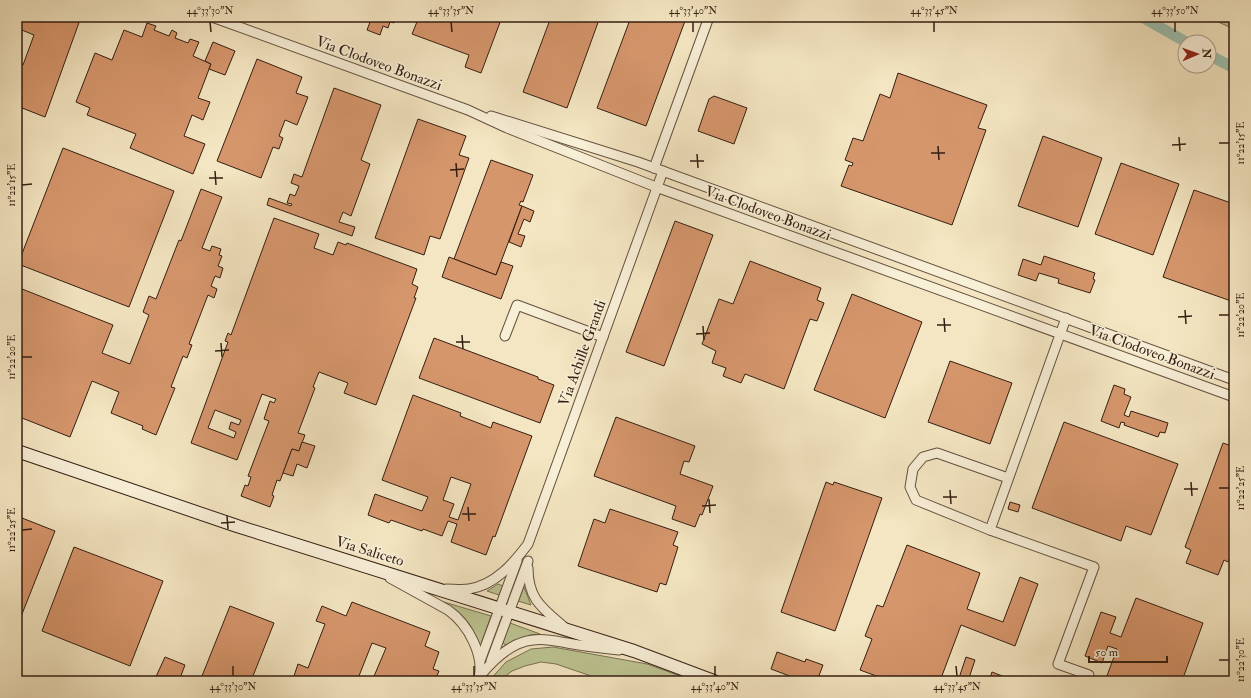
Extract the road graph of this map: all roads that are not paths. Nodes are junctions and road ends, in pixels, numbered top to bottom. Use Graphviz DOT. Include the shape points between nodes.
graph roads {
  1 [pos="212,17"];
  2 [pos="709,17"];
  3 [pos="468,110"];
  4 [pos="658,169"];
  5 [pos="656,187"];
  6 [pos="1066,318"];
  7 [pos="1061,333"];
  8 [pos="505,336"];
  9 [pos="603,337"];
  10 [pos="1234,380"];
  11 [pos="1234,397"];
  12 [pos="17,451"];
  13 [pos="1008,478"];
  14 [pos="990,530"];
  15 [pos="528,544"];
  16 [pos="518,558"];
  17 [pos="528,561"];
  18 [pos="372,568"];
  19 [pos="437,589"];
  20 [pos="505,610"];
  21 [pos="566,630"];
  22 [pos="634,652"];
  23 [pos="480,661"];
  24 [pos="490,663"];
  25 [pos="1089,675"];
  26 [pos="479,678"];
  27 [pos="714,681"];
  1 -- 3 [label="street, Via Clodoveo Bonazzi"];
  2 -- 4 [label="street"];
  3 -- 4 [label="street, Via Clodoveo Bonazzi"];
  3 -- 5 [label="street, Via Clodoveo Bonazzi"];
  4 -- 5 [label="street, Via Achille Grandi"];
  4 -- 6 [label="street, Via Clodoveo Bonazzi"];
  5 -- 7 [label="street, Via Clodoveo Bonazzi"];
  5 -- 9 [label="street, Via Achille Grandi"];
  6 -- 7 [label="street"];
  6 -- 10 [label="street, Via Clodoveo Bonazzi"];
  7 -- 11 [label="street, Via Clodoveo Bonazzi"];
  7 -- 13 [label="street"];
  8 -- 9 [label="street" via="517,305"];
  9 -- 15 [label="street, Via Achille Grandi"];
  12 -- 18 [label="main road, Via Saliceto" via="237,526"];
  13 -- 14 [label="street"];
  13 -- 14 [label="street" via="937,453 924,458 913,469 910,487 916,500"];
  14 -- 25 [label="street" via="1094,568 1058,664"];
  15 -- 16 [label="street, Via Achille Grandi"];
  15 -- 17 [label="street, Via Achille Grandi"];
  16 -- 19 [label="street, Via Achille Grandi" via="505,571 482,586 468,589"];
  16 -- 20 [label="street, Via Achille Grandi"];
  17 -- 20 [label="street, Via Achille Grandi"];
  17 -- 21 [label="street, Via Achille Grandi" via="532,593 540,607"];
  18 -- 19 [label="main road, Via Saliceto"];
  18 -- 23 [label="street" via="457,617 466,627"];
  19 -- 20 [label="main road, Via Saliceto"];
  20 -- 21 [label="main road, Via Saliceto"];
  20 -- 23 [label="street"];
  20 -- 24 [label="street"];
  21 -- 22 [label="main road, Via Saliceto"];
  22 -- 24 [label="street" via="532,640 514,646"];
  22 -- 27 [label="main road, Via Saliceto"];
  23 -- 26 [label="street"];
  24 -- 26 [label="street"];
}
